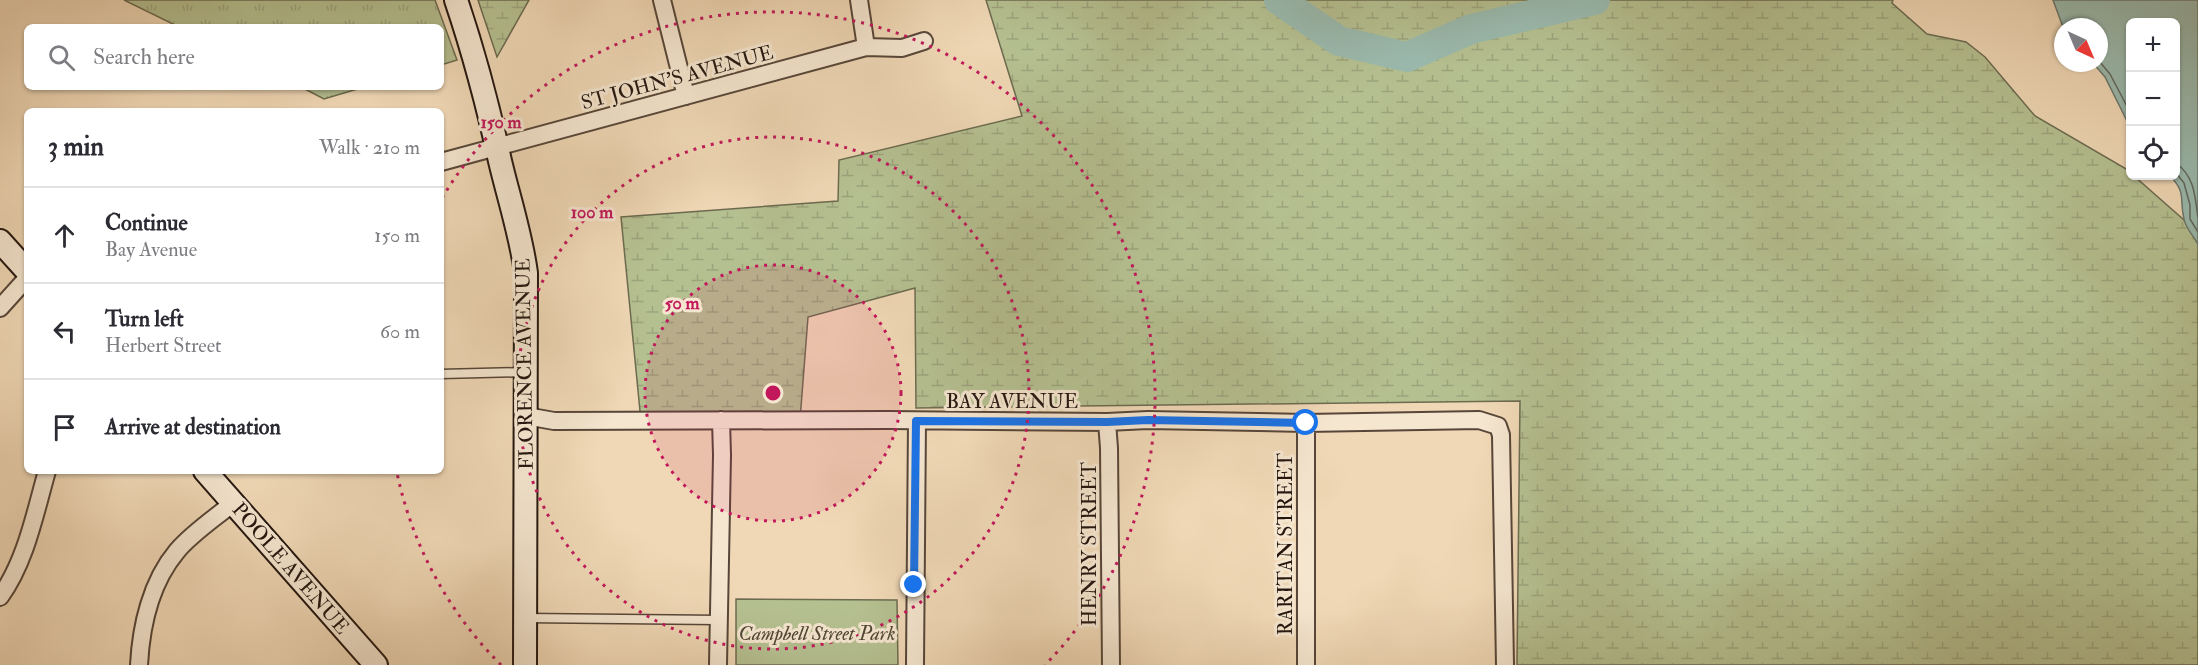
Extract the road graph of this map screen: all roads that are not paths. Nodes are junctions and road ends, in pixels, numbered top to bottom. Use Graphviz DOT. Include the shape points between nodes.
graph roads {
  1 [pos="456,0"];
  2 [pos="662,0"];
  3 [pos="859,0"];
  4 [pos="924,41"];
  5 [pos="866,47"];
  6 [pos="686,96"];
  7 [pos="498,147"];
  8 [pos="444,161"];
  9 [pos="0,241"];
  10 [pos="24,268"];
  11 [pos="24,281"];
  12 [pos="0,308"];
  13 [pos="526,372"];
  14 [pos="444,374"];
  15 [pos="526,416"];
  16 [pos="721,420"];
  17 [pos="916,421"];
  18 [pos="1107,422"];
  19 [pos="1306,423"];
  20 [pos="46,474"];
  21 [pos="208,474"];
  22 [pos="233,502"];
  23 [pos="0,597"];
  24 [pos="525,618"];
  25 [pos="719,620"];
  26 [pos="139,665"];
  27 [pos="376,665"];
  28 [pos="525,665"];
  29 [pos="718,665"];
  30 [pos="915,665"];
  31 [pos="1110,665"];
  32 [pos="1306,665"];
  33 [pos="1505,665"];
  1 -- 7 [label="street, FLORENCE AVENUE"];
  2 -- 6 [label="street"];
  3 -- 5 [label="street"];
  4 -- 5 [label="street, ST JOHN'S AVENUE" via="902,48"];
  5 -- 6 [label="street, ST JOHN'S AVENUE"];
  6 -- 7 [label="street, ST JOHN'S AVENUE"];
  7 -- 8 [label="street, ST JOHN'S AVENUE"];
  7 -- 13 [label="street, FLORENCE AVENUE" via="522,241 526,273"];
  9 -- 10 [label="street"];
  11 -- 12 [label="street"];
  13 -- 14 [label="lane"];
  13 -- 15 [label="street, FLORENCE AVENUE"];
  15 -- 16 [label="street, BAY AVENUE" via="554,421"];
  15 -- 24 [label="street, FLORENCE AVENUE"];
  16 -- 17 [label="street, BAY AVENUE"];
  16 -- 25 [label="street"];
  17 -- 18 [label="street, BAY AVENUE"];
  17 -- 30 [label="street"];
  18 -- 19 [label="street, BAY AVENUE"];
  18 -- 31 [label="street, HENRY STREET"];
  19 -- 32 [label="street, RARITAN STREET"];
  19 -- 33 [label="street, BAY AVENUE" via="1479,420 1498,426"];
  20 -- 23 [label="street" via="22,554"];
  21 -- 22 [label="street, POOLE AVENUE"];
  22 -- 26 [label="street" via="187,541 163,570 146,618"];
  22 -- 27 [label="street, POOLE AVENUE"];
  24 -- 25 [label="lane"];
  24 -- 28 [label="street, FLORENCE AVENUE"];
  25 -- 29 [label="street"];
}
